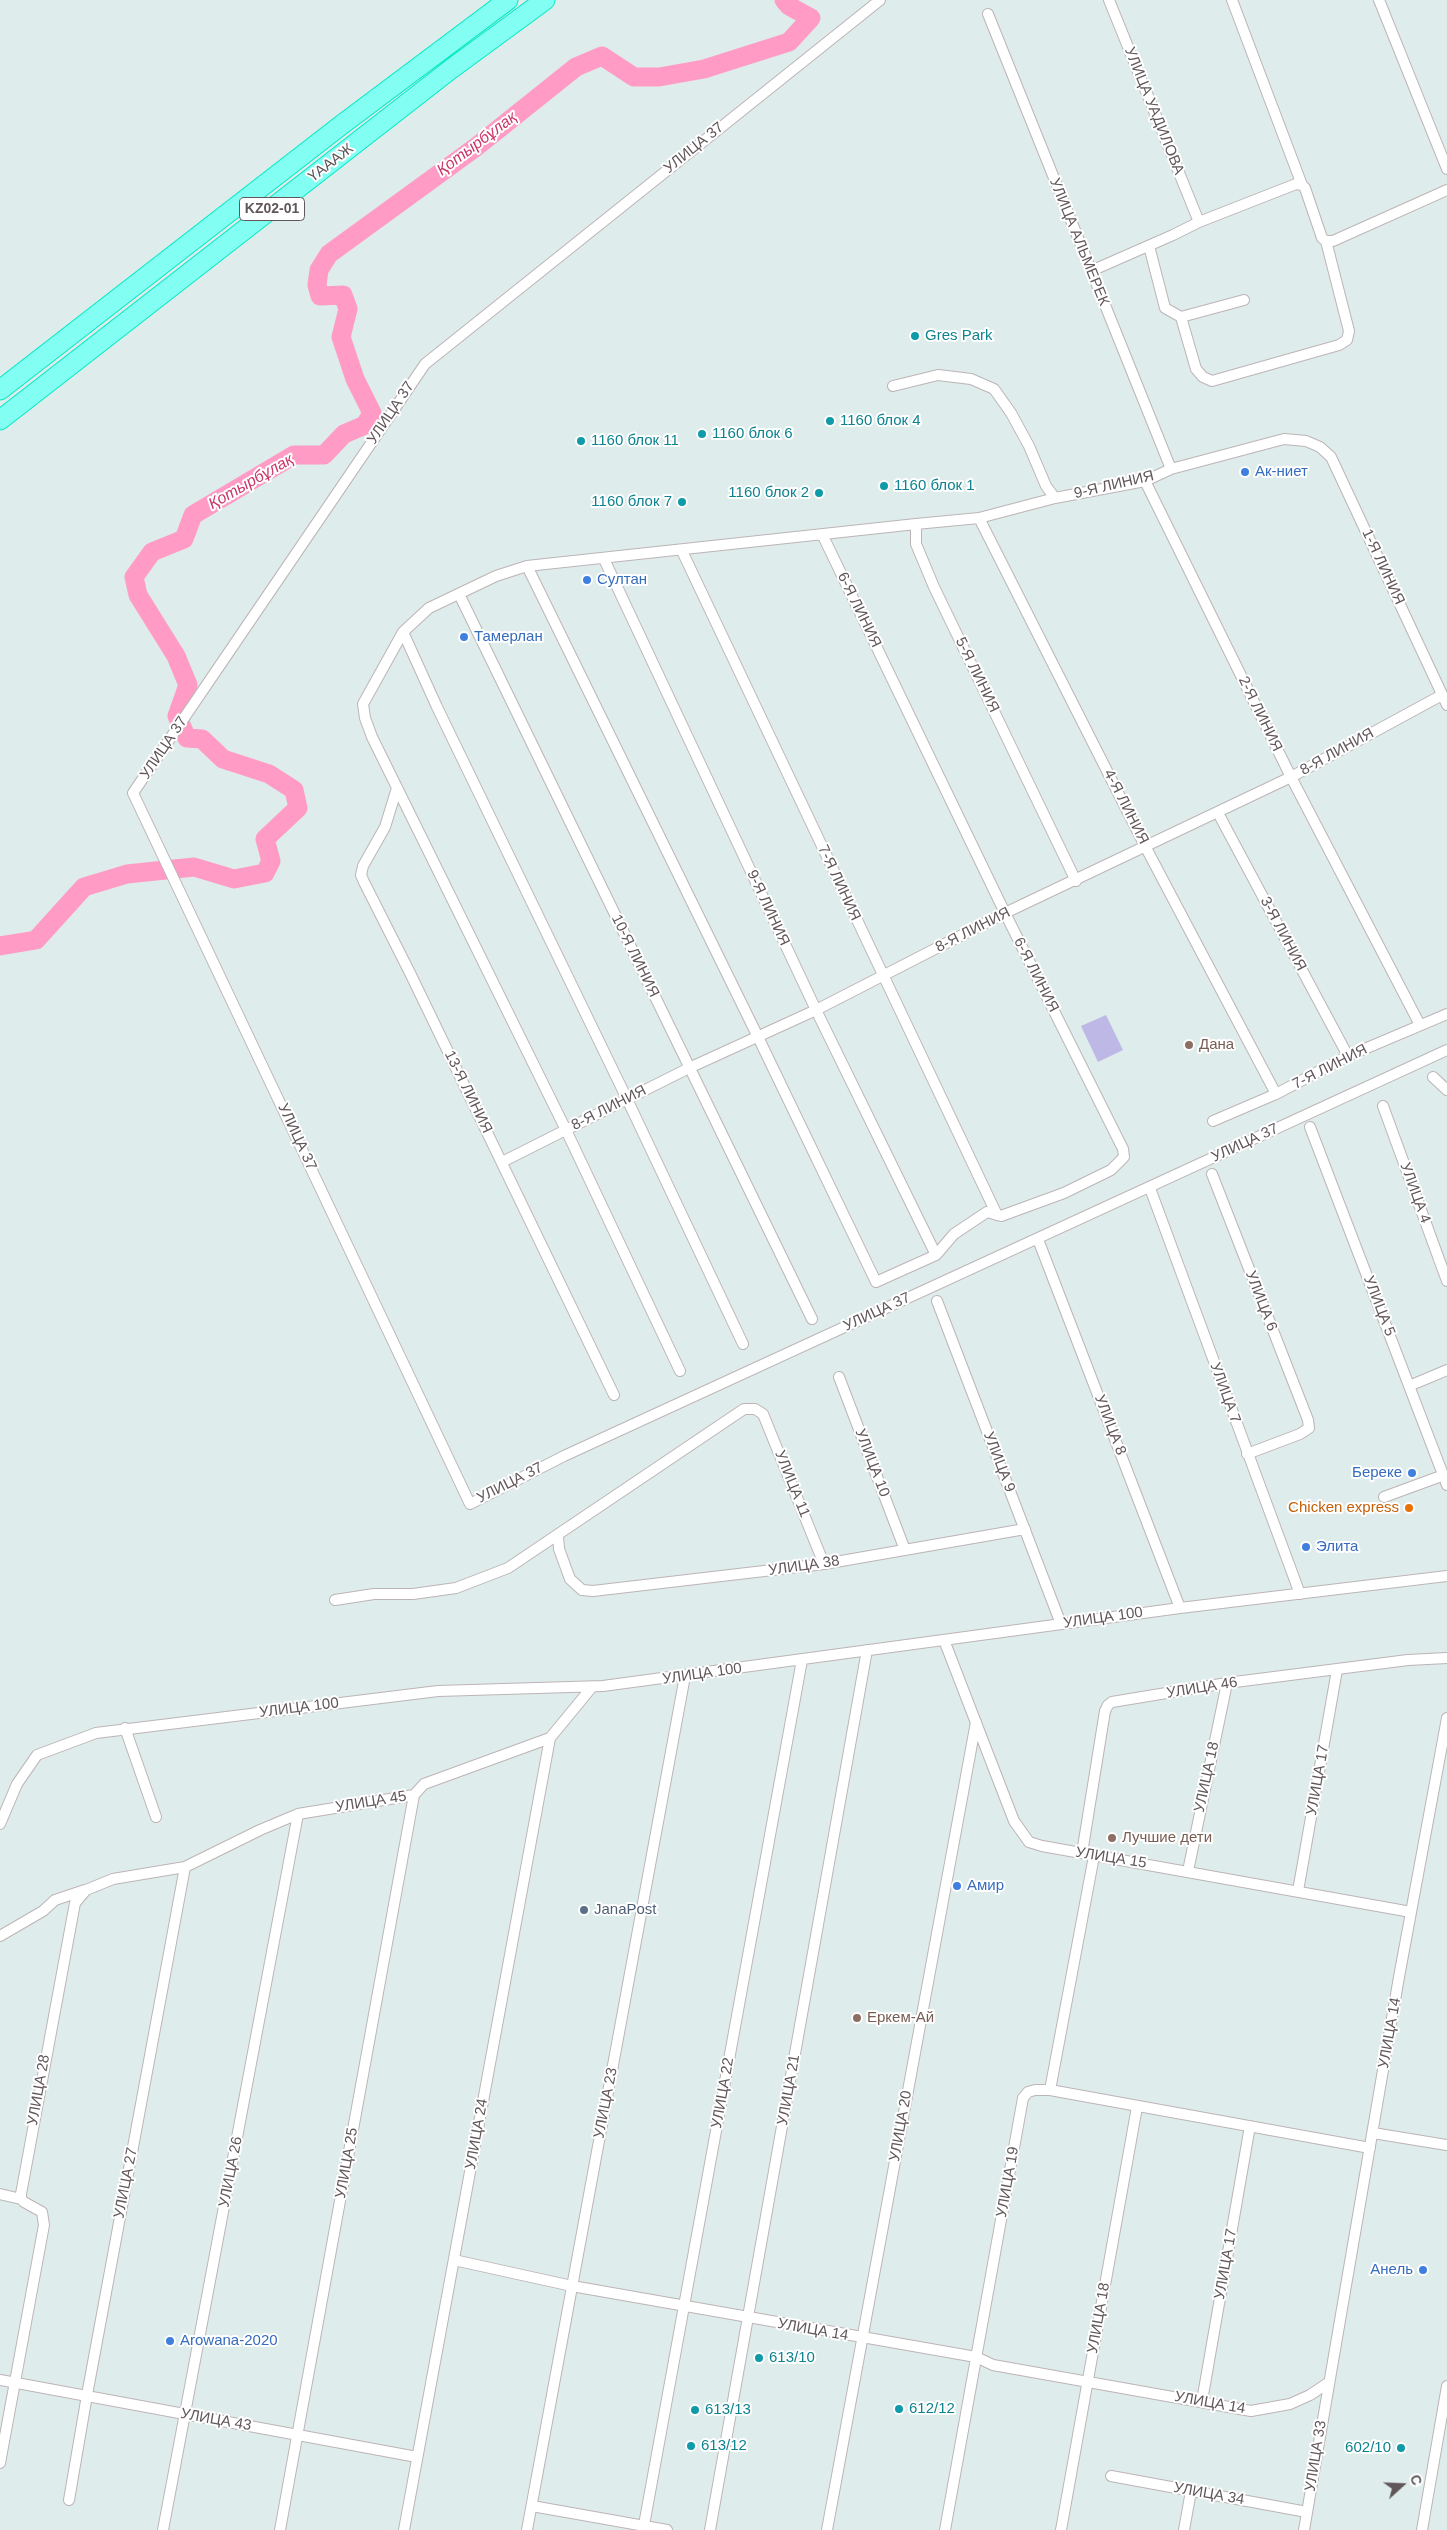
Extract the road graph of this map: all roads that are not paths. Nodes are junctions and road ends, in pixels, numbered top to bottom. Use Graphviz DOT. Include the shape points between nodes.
graph roads {
  1 [pos="508,0"];
  2 [pos="545,0"];
  3 [pos="880,0"];
  4 [pos="1109,0"];
  5 [pos="1232,0"];
  6 [pos="1381,2"];
  7 [pos="988,14"];
  8 [pos="1447,169"];
  9 [pos="1302,185"];
  10 [pos="1447,190"];
  11 [pos="1198,222"];
  12 [pos="1326,241"];
  13 [pos="1149,246"];
  14 [pos="1091,271"];
  15 [pos="1244,300"];
  16 [pos="1181,317"];
  17 [pos="893,386"];
  18 [pos="0,390"];
  19 [pos="0,420"];
  20 [pos="1306,441"];
  21 [pos="1171,470"];
  22 [pos="1145,481"];
  23 [pos="1055,498"];
  24 [pos="979,518"];
  25 [pos="916,524"];
  26 [pos="822,534"];
  27 [pos="682,550"];
  28 [pos="604,559"];
  29 [pos="527,566"];
  30 [pos="459,594"];
  31 [pos="403,632"];
  32 [pos="1442,695"];
  33 [pos="1447,705"];
  34 [pos="1291,777"];
  35 [pos="397,788"];
  36 [pos="1218,812"];
  37 [pos="1145,846"];
  38 [pos="1076,881"];
  39 [pos="1005,913"];
  40 [pos="883,976"];
  41 [pos="816,1010"];
  42 [pos="1447,1014"];
  43 [pos="1420,1025"];
  44 [pos="758,1036"];
  45 [pos="1447,1050"];
  46 [pos="1348,1056"];
  47 [pos="689,1068"];
  48 [pos="1433,1077"];
  49 [pos="1447,1090"];
  50 [pos="1276,1094"];
  51 [pos="627,1098"];
  52 [pos="1382,1106"];
  53 [pos="1213,1121"];
  54 [pos="1310,1127"];
  55 [pos="566,1130"];
  56 [pos="502,1162"];
  57 [pos="1212,1174"];
  58 [pos="1151,1191"];
  59 [pos="997,1215"];
  60 [pos="1039,1242"];
  61 [pos="936,1255"];
  62 [pos="1447,1281"];
  63 [pos="937,1301"];
  64 [pos="812,1319"];
  65 [pos="743,1344"];
  66 [pos="680,1371"];
  67 [pos="1446,1374"];
  68 [pos="839,1377"];
  69 [pos="1409,1386"];
  70 [pos="614,1395"];
  71 [pos="1247,1454"];
  72 [pos="1446,1480"];
  73 [pos="1384,1497"];
  74 [pos="1025,1529"];
  75 [pos="558,1536"];
  76 [pos="905,1550"];
  77 [pos="824,1564"];
  78 [pos="1447,1576"];
  79 [pos="1300,1594"];
  80 [pos="336,1600"];
  81 [pos="1180,1608"];
  82 [pos="1061,1624"];
  83 [pos="944,1640"];
  84 [pos="867,1650"];
  85 [pos="1447,1658"];
  86 [pos="802,1660"];
  87 [pos="1337,1670"];
  88 [pos="685,1676"];
  89 [pos="1227,1683"];
  90 [pos="592,1687"];
  91 [pos="1447,1718"];
  92 [pos="976,1722"];
  93 [pos="125,1728"];
  94 [pos="550,1738"];
  95 [pos="1443,1762"];
  96 [pos="414,1795"];
  97 [pos="298,1814"];
  98 [pos="156,1817"];
  99 [pos="0,1824"];
  100 [pos="1082,1854"];
  101 [pos="1094,1856"];
  102 [pos="185,1867"];
  103 [pos="1188,1871"];
  104 [pos="86,1890"];
  105 [pos="1298,1890"];
  106 [pos="1411,1912"];
  107 [pos="0,1936"];
  108 [pos="1050,2090"];
  109 [pos="1137,2107"];
  110 [pos="1250,2126"];
  111 [pos="1373,2133"];
  112 [pos="1447,2145"];
  113 [pos="1370,2148"];
  114 [pos="0,2194"];
  115 [pos="20,2199"];
  116 [pos="454,2260"];
  117 [pos="572,2286"];
  118 [pos="684,2306"];
  119 [pos="748,2318"];
  120 [pos="862,2338"];
  121 [pos="976,2357"];
  122 [pos="0,2380"];
  123 [pos="1087,2381"];
  124 [pos="15,2383"];
  125 [pos="1328,2383"];
  126 [pos="1447,2386"];
  127 [pos="87,2395"];
  128 [pos="1202,2401"];
  129 [pos="185,2414"];
  130 [pos="297,2434"];
  131 [pos="418,2457"];
  132 [pos="0,2462"];
  133 [pos="1111,2476"];
  134 [pos="1191,2492"];
  135 [pos="70,2500"];
  136 [pos="532,2506"];
  137 [pos="1307,2512"];
  138 [pos="644,2525"];
  139 [pos="163,2530"];
  140 [pos="280,2530"];
  141 [pos="404,2530"];
  142 [pos="527,2530"];
  143 [pos="667,2530"];
  144 [pos="710,2530"];
  145 [pos="826,2530"];
  146 [pos="945,2530"];
  147 [pos="1061,2530"];
  148 [pos="1184,2530"];
  149 [pos="1304,2530"];
  150 [pos="1422,2530"];
  1 -- 18 [label="highway, ҮАААЖ / KZ02-01"];
  2 -- 19 [label="highway, ҮАААЖ / KZ02-01" via="451,69"];
  3 -- 45 [label="street, УЛИЦА 37" via="425,364 134,793 470,1504 573,1452"];
  4 -- 11 [label="street, УЛИЦА УАДИЛОВА"];
  5 -- 9 [label="street"];
  6 -- 8 [label="street"];
  7 -- 14 [label="street, УЛИЦА АЛЬМЕРЕК"];
  9 -- 11 [label="street" via="1296,184"];
  9 -- 12 [label="street"];
  10 -- 12 [label="street"];
  11 -- 13 [label="street"];
  12 -- 16 [label="street" via="1349,331 1347,340 1339,345 1212,381 1196,370"];
  13 -- 14 [label="street"];
  13 -- 16 [label="street" via="1165,308"];
  14 -- 21 [label="street, УЛИЦА АЛЬМЕРЕК"];
  15 -- 16 [label="street"];
  17 -- 23 [label="street" via="938,375 971,379 994,389"];
  20 -- 21 [label="street, 9-Я ЛИНИЯ" via="1284,439"];
  20 -- 32 [label="street, 1-Я ЛИНИЯ" via="1320,447 1330,457"];
  21 -- 22 [label="street, 9-Я ЛИНИЯ"];
  22 -- 23 [label="street, 9-Я ЛИНИЯ"];
  22 -- 34 [label="street, 2-Я ЛИНИЯ"];
  23 -- 24 [label="street, 9-Я ЛИНИЯ"];
  24 -- 25 [label="street"];
  24 -- 37 [label="street, 4-Я ЛИНИЯ"];
  25 -- 26 [label="street"];
  25 -- 38 [label="street, 5-Я ЛИНИЯ" via="916,544 934,587"];
  26 -- 27 [label="street"];
  26 -- 39 [label="street, 6-Я ЛИНИЯ"];
  27 -- 28 [label="street"];
  27 -- 40 [label="street, 7-Я ЛИНИЯ"];
  28 -- 29 [label="street"];
  28 -- 41 [label="street, 9-Я ЛИНИЯ"];
  29 -- 30 [label="street" via="496,576"];
  29 -- 44 [label="street"];
  30 -- 31 [label="street" via="429,608"];
  30 -- 47 [label="street, 10-Я ЛИНИЯ"];
  31 -- 35 [label="street" via="363,704 369,728"];
  31 -- 51 [label="street" via="436,707"];
  32 -- 33 [label="street, 1-Я ЛИНИЯ"];
  32 -- 34 [label="street, 8-Я ЛИНИЯ"];
  34 -- 36 [label="street, 8-Я ЛИНИЯ"];
  34 -- 43 [label="street, 2-Я ЛИНИЯ"];
  35 -- 55 [label="street"];
  35 -- 56 [label="street, 13-Я ЛИНИЯ" via="385,827 361,875"];
  36 -- 37 [label="street, 8-Я ЛИНИЯ"];
  36 -- 46 [label="street, 3-Я ЛИНИЯ"];
  37 -- 38 [label="street, 8-Я ЛИНИЯ"];
  37 -- 50 [label="street, 4-Я ЛИНИЯ"];
  38 -- 39 [label="street, 8-Я ЛИНИЯ"];
  39 -- 40 [label="street, 8-Я ЛИНИЯ"];
  39 -- 59 [label="street, 6-Я ЛИНИЯ" via="1123,1149 1124,1157 1112,1170 1064,1193"];
  40 -- 41 [label="street, 8-Я ЛИНИЯ"];
  40 -- 59 [label="street, 7-Я ЛИНИЯ"];
  41 -- 44 [label="street, 8-Я ЛИНИЯ"];
  41 -- 61 [label="street, 9-Я ЛИНИЯ"];
  42 -- 43 [label="street, 7-Я ЛИНИЯ"];
  43 -- 46 [label="street, 7-Я ЛИНИЯ"];
  44 -- 47 [label="street, 8-Я ЛИНИЯ"];
  44 -- 61 [label="street, 6-Я ЛИНИЯ" via="876,1282"];
  46 -- 50 [label="street, 7-Я ЛИНИЯ"];
  47 -- 51 [label="street, 8-Я ЛИНИЯ"];
  47 -- 64 [label="street, 10-Я ЛИНИЯ"];
  48 -- 49 [label="street"];
  50 -- 53 [label="street, 7-Я ЛИНИЯ"];
  51 -- 55 [label="street, 8-Я ЛИНИЯ"];
  51 -- 65 [label="street"];
  52 -- 62 [label="street, УЛИЦА 4"];
  54 -- 69 [label="street, УЛИЦА 5"];
  55 -- 56 [label="street, 8-Я ЛИНИЯ"];
  55 -- 66 [label="street"];
  56 -- 70 [label="street, 13-Я ЛИНИЯ"];
  57 -- 71 [label="street, УЛИЦА 6" via="1308,1420 1309,1428 1300,1434"];
  58 -- 71 [label="street, УЛИЦА 7"];
  59 -- 61 [label="street, 6-Я ЛИНИЯ" via="987,1212 971,1221 954,1234"];
  60 -- 81 [label="street, УЛИЦА 8"];
  63 -- 74 [label="street, УЛИЦА 9"];
  67 -- 69 [label="street"];
  68 -- 76 [label="street, УЛИЦА 10"];
  69 -- 72 [label="street, УЛИЦА 5"];
  71 -- 79 [label="street, УЛИЦА 7"];
  72 -- 73 [label="street"];
  74 -- 76 [label="street, УЛИЦА 38"];
  74 -- 82 [label="street, УЛИЦА 9"];
  75 -- 77 [label="street, УЛИЦА 38" via="570,1579 582,1590 593,1592"];
  75 -- 77 [label="street, УЛИЦА 11" via="565,1528 744,1409 754,1408 763,1414"];
  75 -- 80 [label="street" via="508,1568 456,1588"];
  76 -- 77 [label="street, УЛИЦА 38"];
  78 -- 79 [label="street, УЛИЦА 100"];
  79 -- 81 [label="street, УЛИЦА 100"];
  81 -- 82 [label="street, УЛИЦА 100"];
  82 -- 83 [label="street, УЛИЦА 100"];
  83 -- 84 [label="street, УЛИЦА 100"];
  83 -- 92 [label="street, УЛИЦА 15"];
  84 -- 86 [label="street, УЛИЦА 100"];
  84 -- 119 [label="street, УЛИЦА 21"];
  85 -- 87 [label="street, УЛИЦА 46"];
  86 -- 88 [label="street, УЛИЦА 100"];
  86 -- 118 [label="street, УЛИЦА 22"];
  87 -- 89 [label="street, УЛИЦА 46"];
  87 -- 105 [label="street, УЛИЦА 17"];
  88 -- 90 [label="street, УЛИЦА 100"];
  88 -- 117 [label="street, УЛИЦА 23"];
  89 -- 100 [label="street, УЛИЦА 46" via="1108,1704"];
  89 -- 103 [label="street, УЛИЦА 18"];
  90 -- 93 [label="street, УЛИЦА 100" via="438,1691"];
  90 -- 94 [label="street"];
  91 -- 95 [label="street, УЛИЦА 14"];
  92 -- 100 [label="street, УЛИЦА 15" via="1021,1834 1029,1842"];
  92 -- 120 [label="street, УЛИЦА 20"];
  93 -- 98 [label="street"];
  93 -- 99 [label="street, УЛИЦА 100" via="96,1733 37,1755 17,1784"];
  94 -- 96 [label="street, УЛИЦА 45" via="424,1784"];
  94 -- 116 [label="street, УЛИЦА 24"];
  95 -- 106 [label="street, УЛИЦА 14"];
  96 -- 97 [label="street, УЛИЦА 45"];
  96 -- 130 [label="street, УЛИЦА 25"];
  97 -- 102 [label="street, УЛИЦА 45"];
  97 -- 129 [label="street, УЛИЦА 26"];
  100 -- 101 [label="street, УЛИЦА 15"];
  101 -- 103 [label="street, УЛИЦА 15"];
  101 -- 108 [label="street"];
  102 -- 104 [label="street" via="113,1879"];
  102 -- 127 [label="street, УЛИЦА 27"];
  103 -- 105 [label="street, УЛИЦА 15"];
  104 -- 107 [label="street" via="55,1900 43,1911"];
  104 -- 115 [label="street, УЛИЦА 28" via="75,1904"];
  105 -- 106 [label="street, УЛИЦА 15"];
  106 -- 111 [label="street, УЛИЦА 14"];
  108 -- 109 [label="street"];
  108 -- 121 [label="street, УЛИЦА 19" via="1028,2092 1023,2098"];
  109 -- 110 [label="street"];
  109 -- 123 [label="street, УЛИЦА 18"];
  110 -- 113 [label="street"];
  110 -- 128 [label="street, УЛИЦА 17"];
  111 -- 112 [label="street"];
  111 -- 113 [label="street, УЛИЦА 14"];
  113 -- 125 [label="street, УЛИЦА 14"];
  114 -- 115 [label="street"];
  115 -- 124 [label="street" via="42,2212 44,2218"];
  116 -- 117 [label="street, УЛИЦА 14"];
  116 -- 131 [label="street, УЛИЦА 24"];
  117 -- 118 [label="street, УЛИЦА 14"];
  117 -- 136 [label="street, УЛИЦА 23"];
  118 -- 119 [label="street, УЛИЦА 14"];
  118 -- 138 [label="street, УЛИЦА 22"];
  119 -- 120 [label="street, УЛИЦА 14"];
  119 -- 144 [label="street, УЛИЦА 21"];
  120 -- 121 [label="street, УЛИЦА 14"];
  120 -- 145 [label="street, УЛИЦА 20"];
  121 -- 123 [label="street, УЛИЦА 14" via="993,2365"];
  121 -- 146 [label="street, УЛИЦА 19"];
  122 -- 124 [label="street, УЛИЦА 43"];
  123 -- 128 [label="street, УЛИЦА 14"];
  123 -- 147 [label="street, УЛИЦА 18"];
  124 -- 127 [label="street, УЛИЦА 43"];
  124 -- 132 [label="street"];
  125 -- 128 [label="street, УЛИЦА 14" via="1290,2404 1251,2411"];
  125 -- 137 [label="street, УЛИЦА 33"];
  126 -- 150 [label="street"];
  127 -- 129 [label="street, УЛИЦА 43"];
  127 -- 135 [label="street, УЛИЦА 27"];
  129 -- 130 [label="street, УЛИЦА 43"];
  129 -- 139 [label="street, УЛИЦА 26"];
  130 -- 131 [label="street, УЛИЦА 43"];
  130 -- 140 [label="street, УЛИЦА 25"];
  131 -- 141 [label="street, УЛИЦА 24"];
  133 -- 134 [label="street, УЛИЦА 34"];
  134 -- 137 [label="street, УЛИЦА 34"];
  134 -- 148 [label="street"];
  136 -- 138 [label="street"];
  136 -- 142 [label="street, УЛИЦА 23"];
  137 -- 149 [label="street, УЛИЦА 33"];
  138 -- 143 [label="street"];
}
